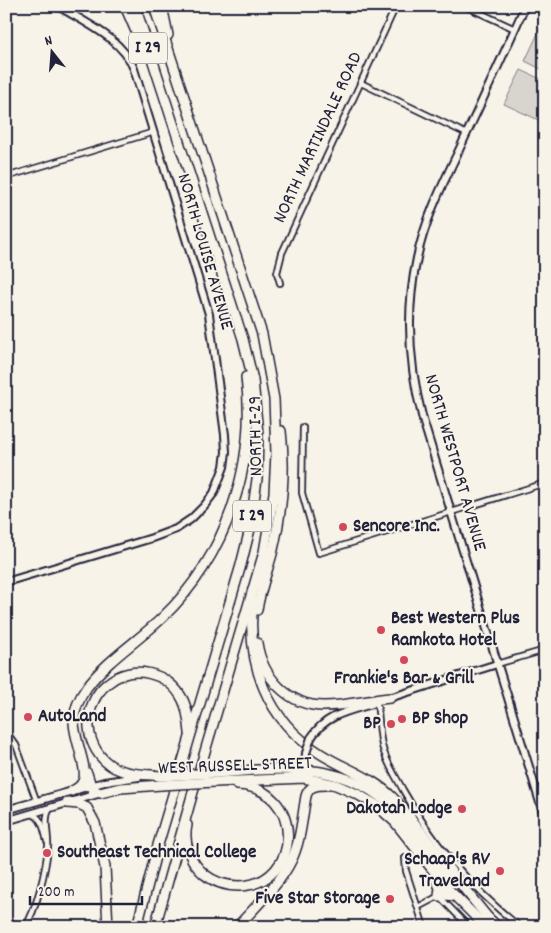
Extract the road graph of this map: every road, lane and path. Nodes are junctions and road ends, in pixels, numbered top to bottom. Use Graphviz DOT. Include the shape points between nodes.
graph roads {
  1 [pos="58,6"];
  2 [pos="125,6"];
  3 [pos="135,6"];
  4 [pos="154,6"];
  5 [pos="162,6"];
  6 [pos="396,6"];
  7 [pos="465,6"];
  8 [pos="525,6"];
  9 [pos="515,29"];
  10 [pos="360,83"];
  11 [pos="180,86"];
  12 [pos="161,89"];
  13 [pos="154,132"];
  14 [pos="467,134"];
  15 [pos="6,177"];
  16 [pos="280,283"];
  17 [pos="227,289"];
  18 [pos="273,388"];
  19 [pos="304,427"];
  20 [pos="545,482"];
  21 [pos="451,512"];
  22 [pos="261,564"];
  23 [pos="6,582"];
  24 [pos="545,650"];
  25 [pos="497,664"];
  26 [pos="390,698"];
  27 [pos="376,701"];
  28 [pos="6,732"];
  29 [pos="190,739"];
  30 [pos="77,741"];
  31 [pos="304,774"];
  32 [pos="214,777"];
  33 [pos="160,781"];
  34 [pos="336,785"];
  35 [pos="90,786"];
  36 [pos="72,791"];
  37 [pos="106,791"];
  38 [pos="193,792"];
  39 [pos="37,802"];
  40 [pos="67,803"];
  41 [pos="51,808"];
  42 [pos="6,810"];
  43 [pos="31,814"];
  44 [pos="545,819"];
  45 [pos="6,822"];
  46 [pos="299,835"];
  47 [pos="48,846"];
  48 [pos="405,858"];
  49 [pos="432,870"];
  50 [pos="439,896"];
  51 [pos="455,897"];
  52 [pos="418,907"];
  53 [pos="487,923"];
  54 [pos="25,927"];
  55 [pos="108,927"];
  56 [pos="137,927"];
  57 [pos="155,927"];
  58 [pos="237,927"];
  59 [pos="424,927"];
  60 [pos="469,927"];
  61 [pos="498,927"];
  62 [pos="520,927"];
  1 -- 13 [label="main road, NORTH LOUISE AVENUE" via="116,42 129,56"];
  2 -- 12 [label="highway"];
  3 -- 12 [label="highway, NORTH I-29 / I 29"];
  4 -- 11 [label="highway, NORTH I-29 / I 29"];
  5 -- 11 [label="highway"];
  6 -- 10 [label="street, NORTH MARTINDALE ROAD"];
  7 -- 9 [label="street"];
  8 -- 9 [label="main road, NORTH WESTPORT AVENUE"];
  9 -- 14 [label="main road, NORTH WESTPORT AVENUE"];
  10 -- 14 [label="street"];
  10 -- 16 [label="street, NORTH MARTINDALE ROAD" via="282,253 277,273"];
  11 -- 18 [label="highway, NORTH I-29 / I 29" via="258,321"];
  12 -- 17 [label="highway, NORTH I-29 / I 29"];
  13 -- 15 [label="street"];
  13 -- 23 [label="main road, NORTH LOUISE AVENUE" via="209,314 226,444 224,467 214,493 198,513 176,529"];
  14 -- 21 [label="main road, NORTH WESTPORT AVENUE" via="423,236 413,280 409,322 417,399"];
  17 -- 29 [label="highway, NORTH I-29 / I 29" via="252,380 258,434 257,478 242,565"];
  17 -- 30 [label="highway" via="244,365 248,406 247,446 235,502 216,546 188,589 86,689 74,715"];
  18 -- 22 [label="highway, NORTH I-29 / I 29" via="275,479"];
  18 -- 27 [label="highway" via="280,413 284,474 278,523 257,612 256,636 260,656 273,681 299,701 324,706"];
  19 -- 21 [label="street" via="302,493 319,553"];
  20 -- 21 [label="street"];
  21 -- 25 [label="main road, NORTH WESTPORT AVENUE"];
  22 -- 38 [label="highway, NORTH I-29 / I 29"];
  22 -- 53 [label="highway" via="252,610 252,645 260,681 274,708 302,740 392,796"];
  24 -- 25 [label="street"];
  25 -- 26 [label="main road"];
  25 -- 44 [label="main road, NORTH WESTPORT AVENUE"];
  26 -- 27 [label="highway"];
  27 -- 31 [label="main road, bridge" via="332,717 319,727 306,753"];
  27 -- 62 [label="street" via="384,751 411,804 463,875"];
  28 -- 39 [label="street" via="16,745"];
  29 -- 33 [label="highway" via="182,699 161,677 145,672 126,674 108,682 99,692 92,704 88,724 93,744 100,755 121,770"];
  29 -- 56 [label="highway, NORTH I-29 / I 29"];
  30 -- 35 [label="highway"];
  30 -- 36 [label="highway" via="85,777"];
  31 -- 32 [label="highway, WEST RUSSELL STREET"];
  31 -- 34 [label="highway, WEST RUSSELL STREET"];
  31 -- 46 [label="highway"];
  31 -- 53 [label="highway, WEST RUSSELL STREET" via="324,772 348,779 384,800 406,822"];
  32 -- 33 [label="highway, WEST RUSSELL STREET, bridge"];
  32 -- 38 [label="highway" via="260,790 275,801 285,818 288,833 285,854 273,871 257,882 238,886 210,879 189,853 186,828 193,806"];
  33 -- 35 [label="main road" via="124,778"];
  33 -- 37 [label="highway, WEST RUSSELL STREET"];
  34 -- 46 [label="highway" via="314,786 309,790"];
  34 -- 49 [label="highway, WEST RUSSELL STREET" via="383,811"];
  35 -- 36 [label="main road"];
  35 -- 37 [label="highway" via="98,792"];
  36 -- 39 [label="main road"];
  37 -- 40 [label="main road"];
  38 -- 57 [label="highway, NORTH I-29 / I 29"];
  39 -- 42 [label="main road"];
  40 -- 41 [label="main road"];
  40 -- 55 [label="highway" via="87,808 95,823 105,867"];
  41 -- 43 [label="main road"];
  41 -- 47 [label="street" via="46,817"];
  43 -- 45 [label="main road"];
  43 -- 47 [label="street" via="40,820"];
  46 -- 58 [label="highway" via="287,868"];
  47 -- 54 [label="street" via="37,898"];
  48 -- 52 [label="street"];
  49 -- 50 [label="highway" via="439,885"];
  49 -- 51 [label="highway, WEST RUSSELL STREET"];
  50 -- 51 [label="highway"];
  50 -- 52 [label="street"];
  50 -- 60 [label="street"];
  51 -- 53 [label="highway, WEST RUSSELL STREET"];
  52 -- 59 [label="street"];
  53 -- 61 [label="highway, WEST RUSSELL STREET"];
}
